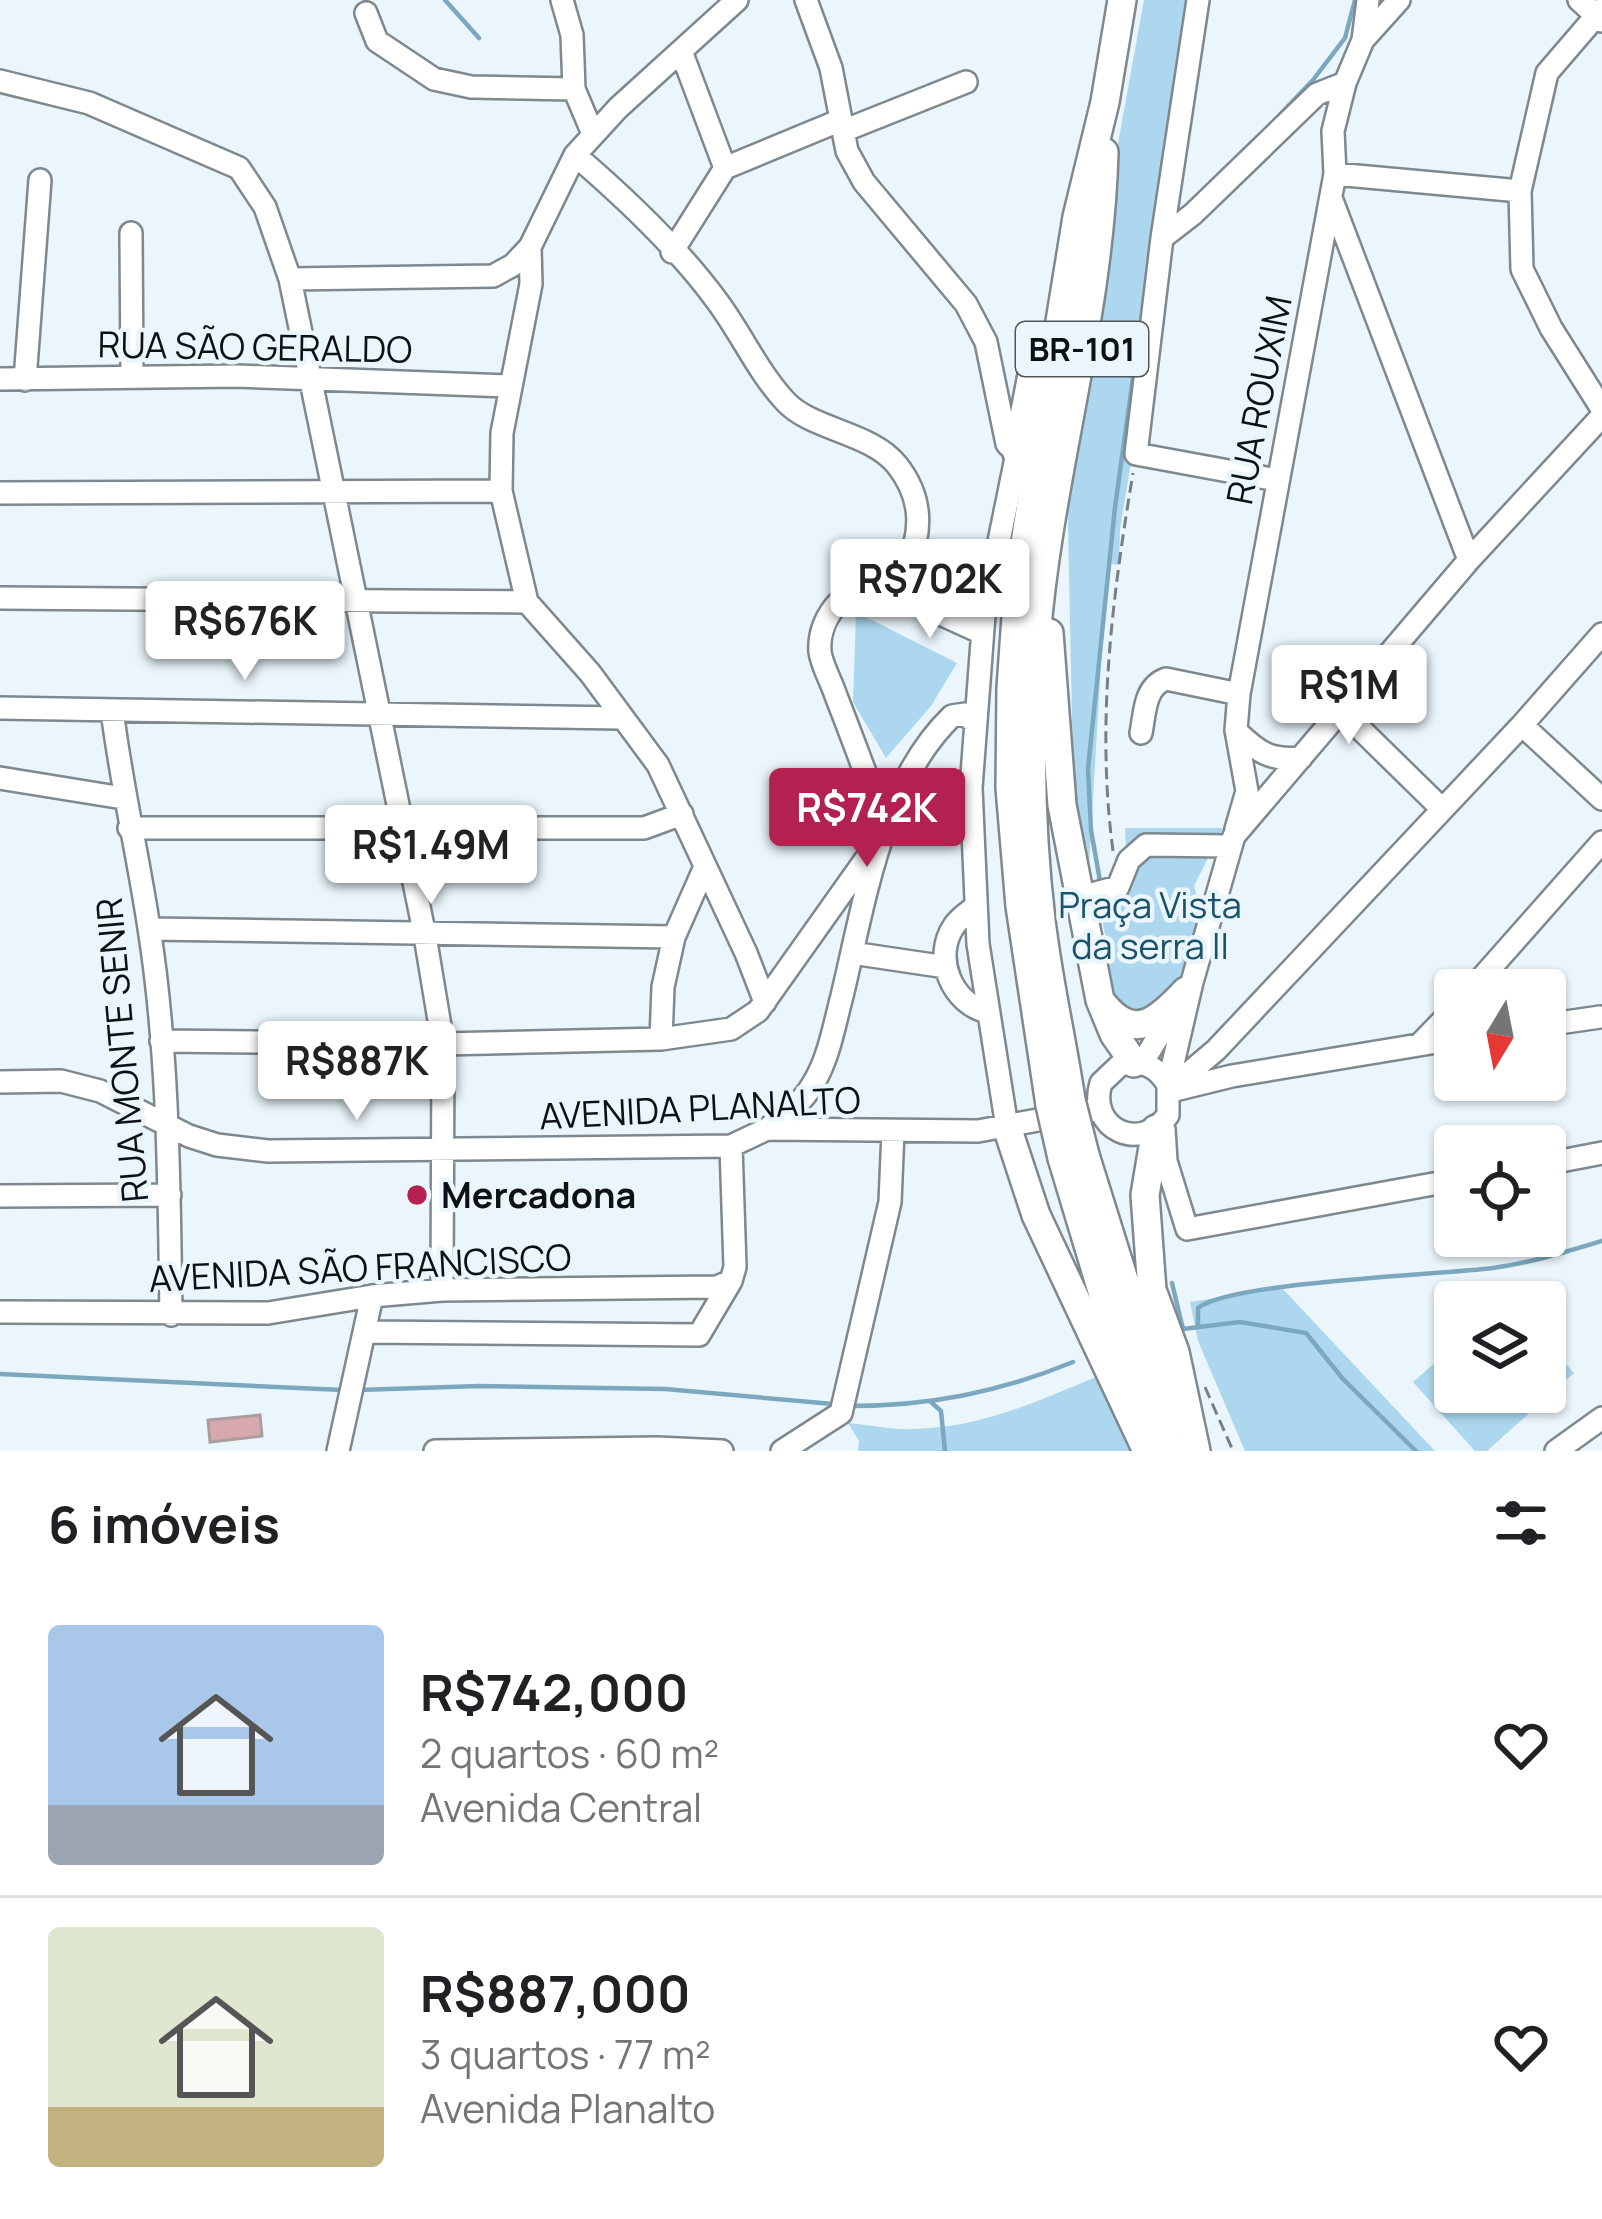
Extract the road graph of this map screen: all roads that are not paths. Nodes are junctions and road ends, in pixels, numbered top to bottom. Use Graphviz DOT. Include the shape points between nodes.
graph roads {
  1 [pos="562,0"];
  2 [pos="574,0"];
  3 [pos="737,0"];
  4 [pos="806,0"];
  5 [pos="1122,0"];
  6 [pos="1198,0"];
  7 [pos="1368,0"];
  8 [pos="1399,0"];
  9 [pos="1595,11"];
  10 [pos="366,13"];
  11 [pos="572,34"];
  12 [pos="1363,40"];
  13 [pos="681,51"];
  14 [pos="0,81"];
  15 [pos="966,82"];
  16 [pos="1345,82"];
  17 [pos="574,89"];
  18 [pos="1105,102"];
  19 [pos="842,125"];
  20 [pos="593,134"];
  21 [pos="575,155"];
  22 [pos="725,168"];
  23 [pos="1335,174"];
  24 [pos="40,180"];
  25 [pos="1520,190"];
  26 [pos="1330,197"];
  27 [pos="1076,218"];
  28 [pos="131,233"];
  29 [pos="1162,238"];
  30 [pos="530,247"];
  31 [pos="672,252"];
  32 [pos="290,279"];
  33 [pos="132,376"];
  34 [pos="310,378"];
  35 [pos="0,379"];
  36 [pos="26,380"];
  37 [pos="508,386"];
  38 [pos="1602,413"];
  39 [pos="1016,453"];
  40 [pos="1277,480"];
  41 [pos="501,491"];
  42 [pos="0,493"];
  43 [pos="334,494"];
  44 [pos="1469,560"];
  45 [pos="903,583"];
  46 [pos="988,592"];
  47 [pos="1041,594"];
  48 [pos="0,598"];
  49 [pos="353,599"];
  50 [pos="527,602"];
  51 [pos="982,633"];
  52 [pos="1602,634"];
  53 [pos="1239,694"];
  54 [pos="0,708"];
  55 [pos="112,710"];
  56 [pos="1342,711"];
  57 [pos="377,712"];
  58 [pos="620,718"];
  59 [pos="976,723"];
  60 [pos="1522,725"];
  61 [pos="1235,730"];
  62 [pos="1141,733"];
  63 [pos="1301,758"];
  64 [pos="0,778"];
  65 [pos="123,798"];
  66 [pos="1602,799"];
  67 [pos="1441,808"];
  68 [pos="682,814"];
  69 [pos="403,827"];
  70 [pos="130,828"];
  71 [pos="883,833"];
  72 [pos="1232,841"];
  73 [pos="1602,842"];
  74 [pos="704,869"];
  75 [pos="841,895"];
  76 [pos="1081,897"];
  77 [pos="976,906"];
  78 [pos="863,909"];
  79 [pos="150,929"];
  80 [pos="425,936"];
  81 [pos="674,937"];
  82 [pos="852,953"];
  83 [pos="946,967"];
  84 [pos="1490,969"];
  85 [pos="1189,987"];
  86 [pos="1100,1000"];
  87 [pos="765,1002"];
  88 [pos="988,1012"];
  89 [pos="1601,1021"];
  90 [pos="1566,1024"];
  91 [pos="1434,1032"];
  92 [pos="1179,1039"];
  93 [pos="661,1040"];
  94 [pos="160,1041"];
  95 [pos="1434,1042"];
  96 [pos="443,1044"];
  97 [pos="1419,1044"];
  98 [pos="1216,1050"];
  99 [pos="1138,1063"];
  100 [pos="1232,1076"];
  101 [pos="0,1082"];
  102 [pos="814,1083"];
  103 [pos="1169,1088"];
  104 [pos="1060,1102"];
  105 [pos="1099,1109"];
  106 [pos="166,1122"];
  107 [pos="1006,1126"];
  108 [pos="1160,1126"];
  109 [pos="812,1128"];
  110 [pos="766,1129"];
  111 [pos="893,1132"];
  112 [pos="730,1146"];
  113 [pos="444,1151"];
  114 [pos="1602,1153"];
  115 [pos="1566,1160"];
  116 [pos="1434,1184"];
  117 [pos="0,1196"];
  118 [pos="170,1196"];
  119 [pos="731,1281"];
  120 [pos="442,1290"];
  121 [pos="372,1296"];
  122 [pos="1117,1299"];
  123 [pos="0,1312"];
  124 [pos="171,1315"];
  125 [pos="366,1331"];
  126 [pos="1141,1361"];
  127 [pos="1602,1418"];
  128 [pos="628,1449"];
  129 [pos="338,1451"];
  130 [pos="435,1451"];
  131 [pos="722,1451"];
  132 [pos="782,1451"];
  133 [pos="1147,1451"];
  134 [pos="1171,1451"];
  135 [pos="1194,1451"];
  136 [pos="1556,1451"];
  1 -- 11 [label="street"];
  2 -- 11 [label="street"];
  3 -- 13 [label="street"];
  4 -- 19 [label="street"];
  5 -- 18 [label="main road, BR-101"];
  6 -- 29 [label="street"];
  7 -- 12 [label="street"];
  8 -- 12 [label="street"];
  9 -- 25 [label="street" via="1547,73"];
  10 -- 17 [label="street" via="377,41 434,79"];
  11 -- 17 [label="street"];
  12 -- 16 [label="street, RUA ROUXIM"];
  13 -- 20 [label="street"];
  13 -- 22 [label="street"];
  14 -- 32 [label="street" via="89,103 239,168 265,207"];
  15 -- 19 [label="street"];
  16 -- 23 [label="street, RUA ROUXIM"];
  16 -- 29 [label="street" via="1317,94"];
  17 -- 20 [label="street"];
  18 -- 27 [label="main road, BR-101"];
  18 -- 47 [label="main road, BR-101" via="1102,228"];
  19 -- 22 [label="street"];
  19 -- 39 [label="street" via="864,182 966,304 986,342 1007,444"];
  20 -- 21 [label="street"];
  21 -- 30 [label="street"];
  21 -- 31 [label="street"];
  22 -- 31 [label="street"];
  23 -- 25 [label="street"];
  23 -- 26 [label="street, RUA ROUXIM"];
  24 -- 36 [label="street"];
  25 -- 38 [label="street" via="1522,269"];
  26 -- 40 [label="street, RUA ROUXIM"];
  26 -- 44 [label="street"];
  27 -- 39 [label="main road" via="1048,295"];
  27 -- 104 [label="main road, BR-101" via="1018,588 1011,688 1020,906"];
  28 -- 33 [label="street"];
  29 -- 40 [label="street" via="1136,454"];
  30 -- 32 [label="street" via="493,277"];
  30 -- 37 [label="street" via="531,284"];
  31 -- 45 [label="street" via="716,300 787,405 897,464 919,509 920,539"];
  32 -- 34 [label="street"];
  33 -- 34 [label="street, RUA SÃO GERALDO"];
  33 -- 36 [label="street, RUA SÃO GERALDO"];
  34 -- 37 [label="street, RUA SÃO GERALDO"];
  34 -- 43 [label="street"];
  35 -- 36 [label="street, RUA SÃO GERALDO"];
  37 -- 41 [label="street"];
  38 -- 44 [label="street"];
  39 -- 46 [label="street"];
  40 -- 53 [label="street, RUA ROUXIM"];
  41 -- 43 [label="street"];
  41 -- 50 [label="street"];
  42 -- 43 [label="street"];
  43 -- 49 [label="street"];
  44 -- 56 [label="street"];
  45 -- 46 [label="street" via="964,600"];
  45 -- 51 [label="street"];
  45 -- 71 [label="street" via="874,580 842,597 820,651"];
  46 -- 51 [label="street"];
  47 -- 76 [label="main road" via="1054,656 1062,806"];
  47 -- 104 [label="main road, BR-101" via="1032,786"];
  48 -- 49 [label="street"];
  49 -- 50 [label="street"];
  49 -- 57 [label="street"];
  50 -- 58 [label="street"];
  51 -- 59 [label="street"];
  52 -- 60 [label="street"];
  53 -- 61 [label="street, RUA ROUXIM"];
  53 -- 62 [label="street" via="1156,682"];
  54 -- 55 [label="street"];
  55 -- 57 [label="street"];
  55 -- 65 [label="street, RUA MONTE SENIR"];
  56 -- 63 [label="street"];
  56 -- 67 [label="street"];
  57 -- 58 [label="street"];
  57 -- 69 [label="street"];
  58 -- 68 [label="street" via="658,765"];
  59 -- 71 [label="street" via="965,714 941,726"];
  59 -- 77 [label="street"];
  60 -- 66 [label="street"];
  60 -- 67 [label="street"];
  61 -- 63 [label="street" via="1276,761"];
  61 -- 72 [label="street, RUA ROUXIM" via="1247,791"];
  63 -- 72 [label="street"];
  64 -- 65 [label="street"];
  65 -- 70 [label="street, RUA MONTE SENIR"];
  67 -- 98 [label="street"];
  68 -- 69 [label="street" via="644,827"];
  68 -- 74 [label="street"];
  69 -- 70 [label="street"];
  69 -- 80 [label="street"];
  70 -- 79 [label="street, RUA MONTE SENIR"];
  71 -- 75 [label="street"];
  71 -- 78 [label="street"];
  72 -- 76 [label="street" via="1145,845 1118,887"];
  72 -- 85 [label="street, RUA ROUXIM"];
  73 -- 84 [label="street"];
  74 -- 81 [label="street"];
  74 -- 87 [label="street"];
  75 -- 78 [label="street" via="853,895"];
  75 -- 87 [label="street"];
  76 -- 86 [label="main road"];
  77 -- 83 [label="street" via="950,933"];
  77 -- 88 [label="street"];
  78 -- 82 [label="street"];
  79 -- 80 [label="street"];
  79 -- 94 [label="street, RUA MONTE SENIR"];
  80 -- 81 [label="street"];
  80 -- 96 [label="street"];
  81 -- 93 [label="street"];
  82 -- 83 [label="street"];
  82 -- 102 [label="street"];
  83 -- 88 [label="street" via="956,994"];
  85 -- 86 [label="main road" via="1145,1024 1113,1016"];
  85 -- 92 [label="street"];
  85 -- 99 [label="street"];
  86 -- 99 [label="main road"];
  87 -- 93 [label="street" via="731,1029"];
  88 -- 107 [label="street"];
  89 -- 90 [label="street"];
  91 -- 97 [label="street"];
  92 -- 98 [label="street" via="1191,1053"];
  92 -- 103 [label="street"];
  93 -- 96 [label="street"];
  94 -- 96 [label="street"];
  94 -- 106 [label="street, RUA MONTE SENIR"];
  95 -- 97 [label="street"];
  96 -- 113 [label="street"];
  97 -- 100 [label="street"];
  98 -- 100 [label="street" via="1220,1070"];
  98 -- 103 [label="street"];
  99 -- 103 [label="street" via="1154,1068"];
  99 -- 105 [label="street" via="1105,1076"];
  100 -- 103 [label="street"];
  101 -- 106 [label="street, AVENIDA PLANALTO" via="100,1090"];
  102 -- 109 [label="street"];
  102 -- 110 [label="street"];
  103 -- 108 [label="street" via="1171,1106"];
  104 -- 122 [label="main road, BR-101, bridge"];
  105 -- 107 [label="street, AVENIDA PLANALTO"];
  105 -- 108 [label="street" via="1122,1134"];
  106 -- 113 [label="street, AVENIDA PLANALTO" via="217,1145 268,1151"];
  106 -- 118 [label="street, RUA MONTE SENIR"];
  107 -- 111 [label="street, AVENIDA PLANALTO"];
  107 -- 122 [label="main road" via="1036,1215"];
  108 -- 116 [label="street" via="1186,1229"];
  108 -- 122 [label="main road"];
  109 -- 110 [label="street, AVENIDA PLANALTO"];
  109 -- 111 [label="street, AVENIDA PLANALTO"];
  110 -- 112 [label="street, AVENIDA PLANALTO"];
  111 -- 132 [label="street" via="890,1202 843,1402"];
  112 -- 113 [label="street, AVENIDA PLANALTO"];
  112 -- 119 [label="street"];
  113 -- 120 [label="street"];
  114 -- 115 [label="street"];
  117 -- 118 [label="street"];
  118 -- 124 [label="street, RUA MONTE SENIR"];
  119 -- 120 [label="street, AVENIDA SÃO FRANCISCO"];
  119 -- 125 [label="street" via="699,1335"];
  120 -- 121 [label="street, AVENIDA SÃO FRANCISCO"];
  121 -- 124 [label="street, AVENIDA SÃO FRANCISCO" via="268,1313"];
  121 -- 125 [label="street"];
  122 -- 126 [label="main road, BR-101"];
  122 -- 126 [label="main road"];
  123 -- 124 [label="street, AVENIDA SÃO FRANCISCO"];
  125 -- 129 [label="street"];
  126 -- 133 [label="main road"];
  126 -- 134 [label="main road, BR-101"];
  126 -- 135 [label="main road, BR-101"];
  127 -- 136 [label="street"];
  128 -- 130 [label="street"];
  128 -- 131 [label="street"];
}
